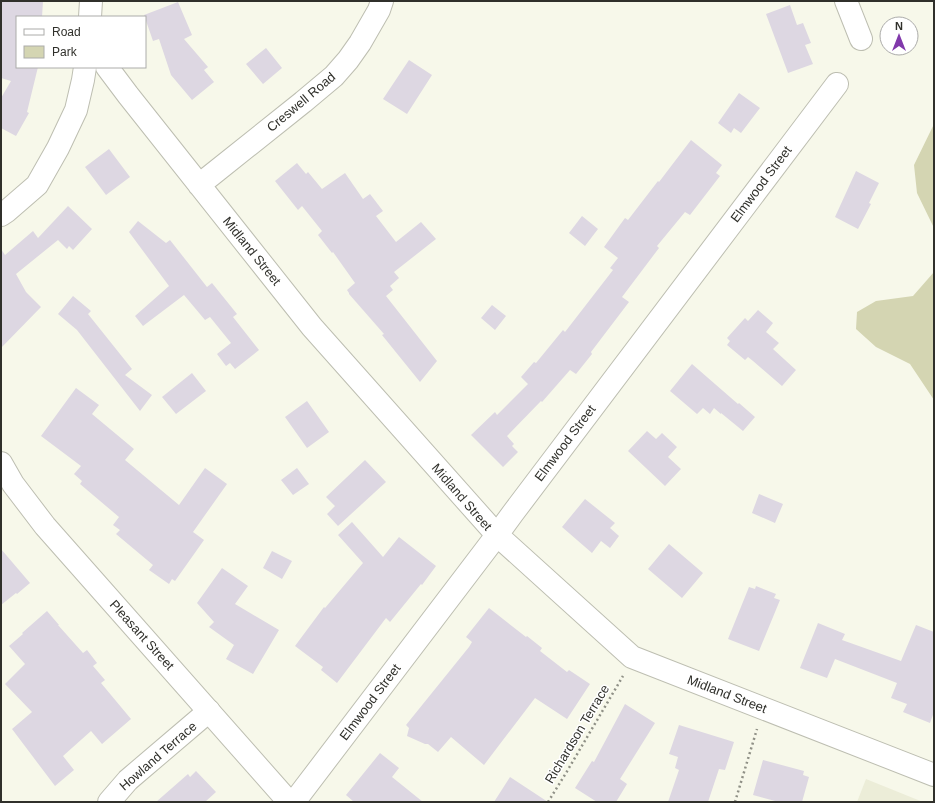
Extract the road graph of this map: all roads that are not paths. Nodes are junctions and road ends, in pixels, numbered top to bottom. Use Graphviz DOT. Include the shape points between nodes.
graph roads {
  1 [pos="91,1"];
  2 [pos="382,1"];
  3 [pos="846,1"];
  4 [pos="90,16"];
  5 [pos="861,39"];
  6 [pos="85,68"];
  7 [pos="107,68"];
  8 [pos="837,84"];
  9 [pos="199,185"];
  10 [pos="1,215"];
  11 [pos="1,463"];
  12 [pos="496,536"];
  13 [pos="210,711"];
  14 [pos="934,775"];
  15 [pos="109,802"];
  16 [pos="289,802"];
  17 [pos="294,802"];
  1 -- 4 [label="street"];
  2 -- 9 [label="street, Creswell Road" via="360,43 334,76"];
  3 -- 5 [label="street"];
  6 -- 10 [label="street" via="76,110 37,185"];
  7 -- 9 [label="street, Midland Street"];
  8 -- 12 [label="street, Elmwood Street"];
  9 -- 12 [label="street, Midland Street" via="312,326"];
  11 -- 13 [label="street, Pleasant Street" via="13,484 45,526"];
  12 -- 14 [label="street, Midland Street" via="632,657"];
  12 -- 17 [label="street, Elmwood Street"];
  13 -- 15 [label="street, Howland Terrace" via="128,780"];
  13 -- 16 [label="street, Pleasant Street"];
}
